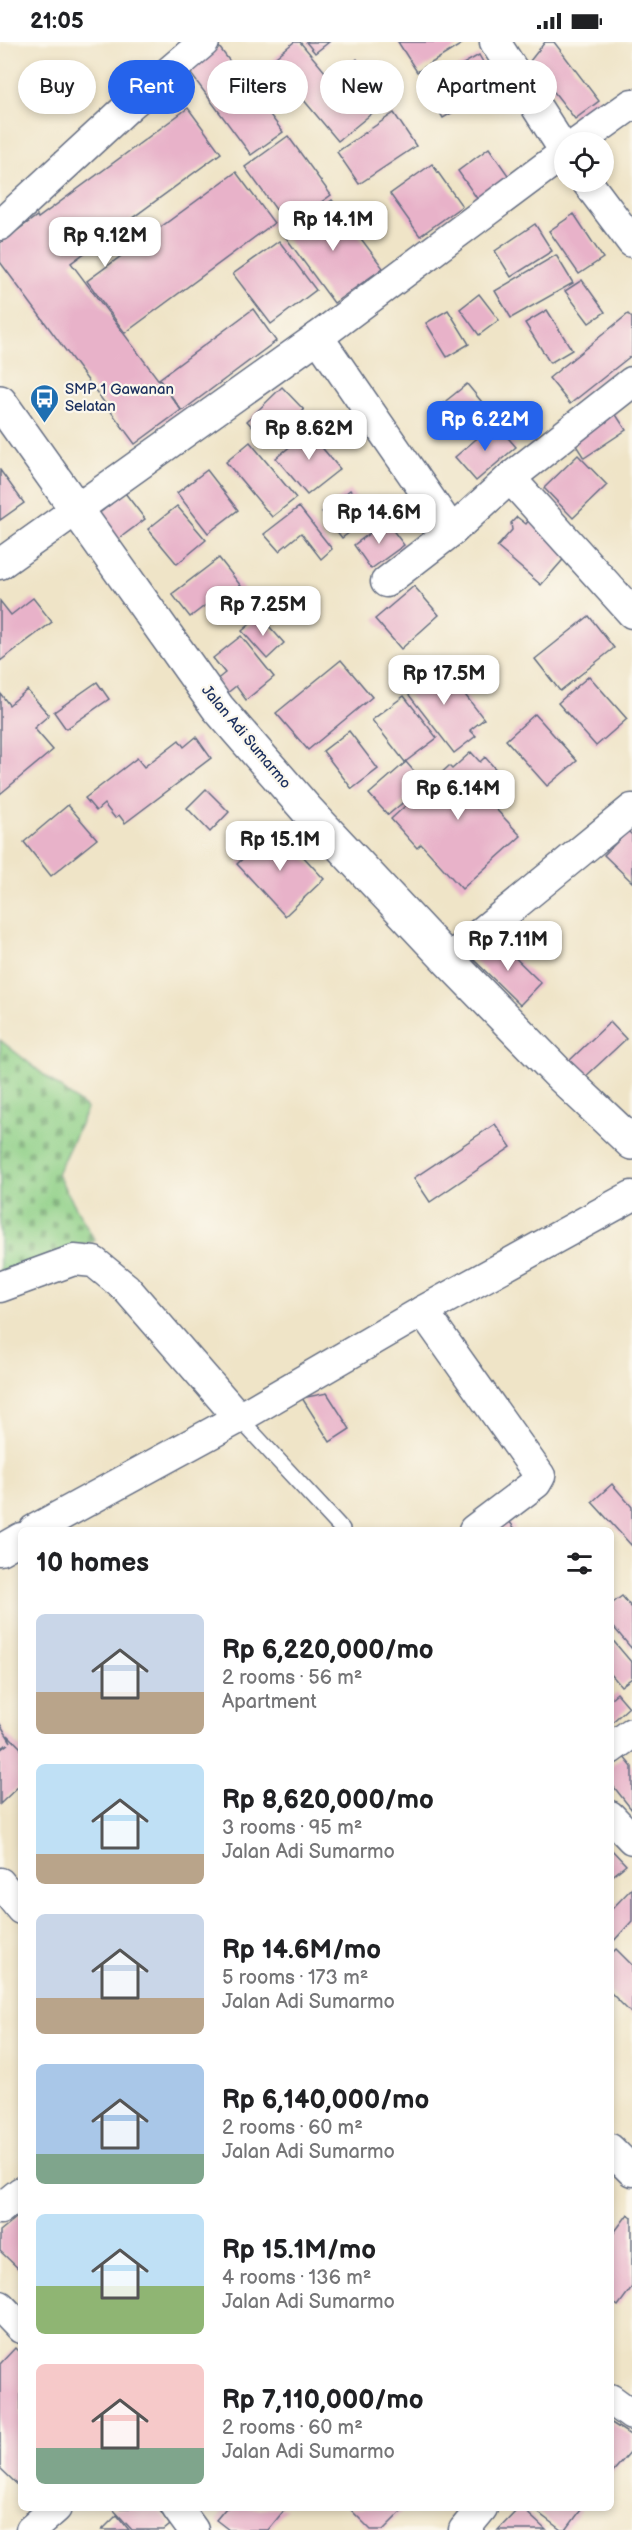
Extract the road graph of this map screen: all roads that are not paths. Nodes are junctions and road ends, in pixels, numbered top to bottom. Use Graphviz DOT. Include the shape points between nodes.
graph roads {
  1 [pos="204,42"];
  2 [pos="495,42"];
  3 [pos="632,104"];
  4 [pos="593,132"];
  5 [pos="554,136"];
  6 [pos="554,160"];
  7 [pos="594,192"];
  8 [pos="0,225"];
  9 [pos="632,242"];
  10 [pos="318,337"];
  11 [pos="632,382"];
  12 [pos="0,402"];
  13 [pos="510,477"];
  14 [pos="76,508"];
  15 [pos="452,531"];
  16 [pos="0,564"];
  17 [pos="386,582"];
  18 [pos="632,613"];
  19 [pos="632,809"];
  20 [pos="448,960"];
  21 [pos="632,1143"];
  22 [pos="632,1196"];
  23 [pos="0,1287"];
  24 [pos="423,1311"];
  25 [pos="239,1418"];
  26 [pos="79,1519"];
  27 [pos="46,1527"];
  28 [pos="340,1527"];
  29 [pos="478,1527"];
  30 [pos="18,1540"];
  31 [pos="0,1550"];
  32 [pos="632,1733"];
  33 [pos="614,1746"];
  34 [pos="614,1820"];
  35 [pos="632,1839"];
  36 [pos="0,1882"];
  37 [pos="18,1905"];
  38 [pos="614,2153"];
  39 [pos="632,2171"];
  40 [pos="18,2194"];
  41 [pos="0,2209"];
  42 [pos="0,2306"];
  43 [pos="18,2325"];
  44 [pos="614,2402"];
  45 [pos="632,2415"];
  46 [pos="53,2511"];
  47 [pos="179,2511"];
  48 [pos="480,2511"];
  49 [pos="31,2530"];
  50 [pos="193,2530"];
  51 [pos="464,2530"];
  1 -- 8 [label="street"];
  2 -- 5 [label="street"];
  3 -- 4 [label="street"];
  6 -- 10 [label="street"];
  7 -- 9 [label="street"];
  10 -- 14 [label="street"];
  10 -- 15 [label="street"];
  11 -- 13 [label="street"];
  12 -- 14 [label="main road, Jalan Adi Sumarmo"];
  13 -- 15 [label="street"];
  13 -- 18 [label="street"];
  14 -- 16 [label="street"];
  14 -- 20 [label="main road, Jalan Adi Sumarmo" via="218,708 307,810"];
  15 -- 17 [label="street"];
  19 -- 20 [label="street"];
  20 -- 21 [label="main road, Jalan Adi Sumarmo"];
  22 -- 24 [label="street"];
  23 -- 25 [label="street" via="74,1260 94,1262 126,1288"];
  24 -- 25 [label="street"];
  24 -- 29 [label="street" via="540,1476"];
  25 -- 26 [label="street"];
  25 -- 28 [label="lane"];
  26 -- 27 [label="street"];
  30 -- 31 [label="street"];
  32 -- 33 [label="street"];
  34 -- 35 [label="street"];
  36 -- 37 [label="street"];
  38 -- 39 [label="street"];
  40 -- 41 [label="street"];
  42 -- 43 [label="street"];
  44 -- 45 [label="street"];
  46 -- 49 [label="street"];
  47 -- 50 [label="street"];
  48 -- 51 [label="street"];
}
